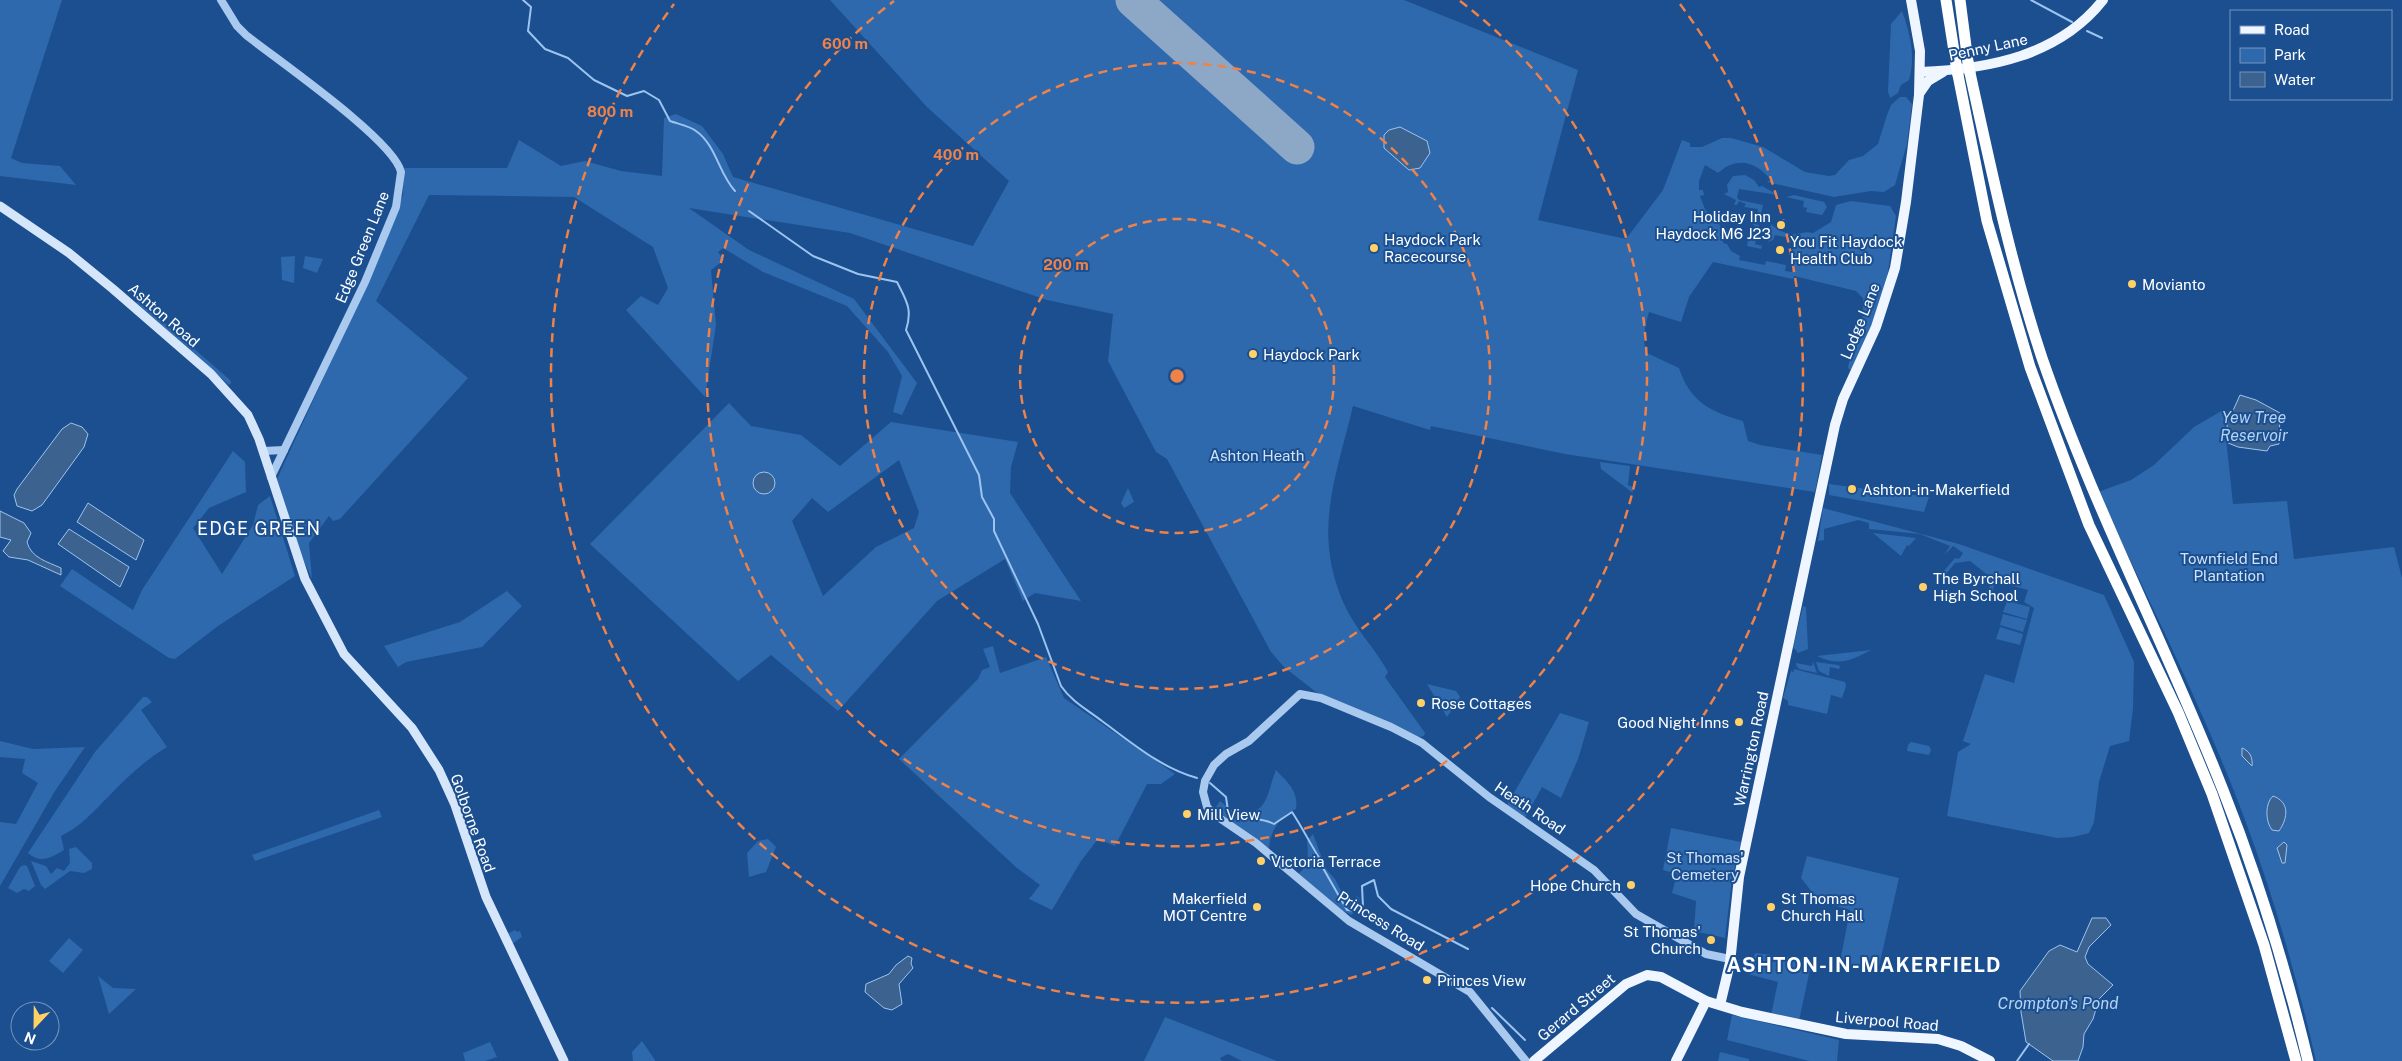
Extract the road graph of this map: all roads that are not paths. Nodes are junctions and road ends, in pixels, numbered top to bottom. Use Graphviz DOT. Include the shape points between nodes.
graph roads {
  1 [pos="221,0"];
  2 [pos="1912,0"];
  3 [pos="1942,0"];
  4 [pos="1946,0"];
  5 [pos="1960,0"];
  6 [pos="2103,0"];
  7 [pos="1951,38"];
  8 [pos="1920,51"];
  9 [pos="1946,71"];
  10 [pos="1920,72"];
  11 [pos="1919,95"];
  12 [pos="0,206"];
  13 [pos="284,450"];
  14 [pos="263,451"];
  15 [pos="271,477"];
  16 [pos="1819,500"];
  17 [pos="1211,812"];
  18 [pos="1730,959"];
  19 [pos="1706,1000"];
  20 [pos="1720,1005"];
  21 [pos="564,1061"];
  22 [pos="1526,1061"];
  23 [pos="1534,1061"];
  24 [pos="1676,1061"];
  25 [pos="1990,1061"];
  26 [pos="2296,1061"];
  27 [pos="2308,1061"];
  1 -- 13 [label="street, Edge Green Lane" via="246,35 360,124 401,172 396,207 365,282"];
  2 -- 8 [label="main road, Lodge Lane"];
  3 -- 7 [label="highway"];
  4 -- 7 [label="highway"];
  5 -- 27 [label="highway" via="1969,67 2001,216 2042,358 2107,525 2223,790 2283,965"];
  6 -- 9 [label="main road, Penny Lane" via="2076,28 2038,51 2014,59"];
  7 -- 26 [label="highway" via="1987,221 2030,367 2089,525 2178,712 2212,794 2262,937"];
  8 -- 9 [label="main road" via="1933,67"];
  8 -- 10 [label="main road, Lodge Lane"];
  9 -- 10 [label="main road, Penny Lane"];
  9 -- 11 [label="main road" via="1928,81"];
  10 -- 11 [label="main road, Lodge Lane"];
  11 -- 16 [label="main road, Lodge Lane" via="1895,268 1876,327 1840,408"];
  12 -- 14 [label="main road, Ashton Road" via="69,253 210,374 248,415"];
  13 -- 14 [label="street"];
  13 -- 15 [label="street, Edge Green Lane"];
  14 -- 15 [label="main road, Ashton Road"];
  15 -- 21 [label="main road, Golborne Road" via="305,579 344,654 412,728 447,787 486,897"];
  16 -- 18 [label="main road, Warrington Road" via="1739,877"];
  17 -- 18 [label="street, Heath Road" via="1204,802 1203,792 1214,765 1249,740 1296,697 1304,694 1338,705 1422,743 1489,797 1594,870 1636,914 1706,954"];
  17 -- 22 [label="street, Princess Road" via="1256,843 1349,920 1470,992"];
  18 -- 20 [label="main road, Warrington Road"];
  19 -- 20 [label="main road, Gerard Street"];
  19 -- 23 [label="main road, Gerard Street" via="1661,977 1640,977 1626,984"];
  19 -- 24 [label="main road"];
  20 -- 25 [label="main road, Liverpool Road" via="1846,1034 1938,1039 1961,1046"];
}
